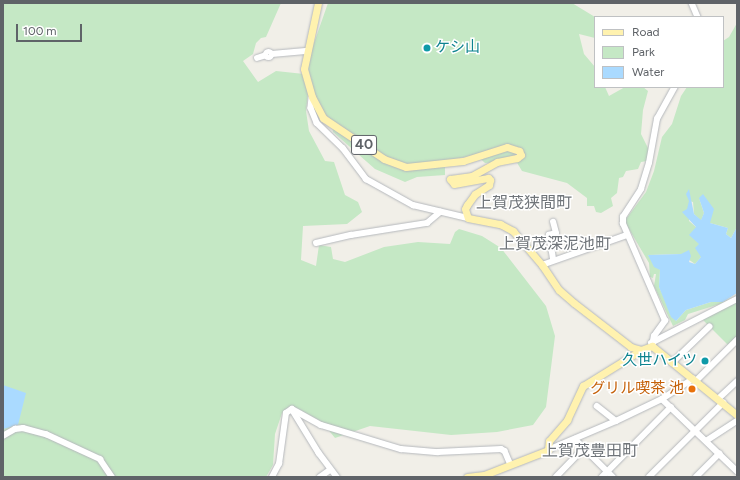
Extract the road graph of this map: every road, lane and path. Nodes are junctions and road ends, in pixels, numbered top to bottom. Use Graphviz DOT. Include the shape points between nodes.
graph roads {
  1 [pos="318,3"];
  2 [pos="692,3"];
  3 [pos="698,16"];
  4 [pos="308,51"];
  5 [pos="257,58"];
  6 [pos="674,88"];
  7 [pos="312,97"];
  8 [pos="440,212"];
  9 [pos="468,218"];
  10 [pos="553,222"];
  11 [pos="627,235"];
  12 [pos="316,243"];
  13 [pos="552,259"];
  14 [pos="542,265"];
  15 [pos="737,298"];
  16 [pos="709,327"];
  17 [pos="737,340"];
  18 [pos="652,345"];
  19 [pos="641,350"];
  20 [pos="672,363"];
  21 [pos="694,380"];
  22 [pos="737,381"];
  23 [pos="662,399"];
  24 [pos="720,401"];
  25 [pos="597,406"];
  26 [pos="671,407"];
  27 [pos="292,409"];
  28 [pos="737,415"];
  29 [pos="616,421"];
  30 [pos="737,421"];
  31 [pos="695,430"];
  32 [pos="3,436"];
  33 [pos="575,439"];
  34 [pos="706,441"];
  35 [pos="584,448"];
  36 [pos="548,450"];
  37 [pos="719,454"];
  38 [pos="511,465"];
  39 [pos="330,470"];
  40 [pos="737,471"];
  41 [pos="607,472"];
  42 [pos="112,477"];
  43 [pos="272,477"];
  44 [pos="320,477"];
  45 [pos="337,477"];
  46 [pos="468,477"];
  47 [pos="478,477"];
  48 [pos="556,477"];
  49 [pos="602,477"];
  50 [pos="612,477"];
  51 [pos="649,477"];
  52 [pos="696,477"];
  1 -- 4 [label="main road, 40"];
  2 -- 3 [label="street"];
  4 -- 5 [label="street"];
  4 -- 7 [label="main road, 40" via="304,69"];
  6 -- 11 [label="street" via="657,119 649,163 641,189 624,214 623,224"];
  7 -- 8 [label="street" via="311,108 317,123 343,148 366,179 398,199"];
  7 -- 9 [label="main road, 40" via="323,118 398,166 463,161 507,147 519,151 521,155 517,158 497,162 472,176 450,179 454,184 488,178 490,180 489,185 475,194 467,205 465,209"];
  8 -- 9 [label="street"];
  8 -- 12 [label="street" via="427,223"];
  9 -- 14 [label="main road" via="500,224 513,231"];
  10 -- 13 [label="street" via="556,234 549,235"];
  11 -- 13 [label="street" via="584,252"];
  11 -- 18 [label="street" via="665,321 654,336"];
  13 -- 14 [label="street"];
  14 -- 19 [label="main road" via="559,290 574,303 612,335"];
  15 -- 18 [label="street"];
  16 -- 20 [label="street"];
  17 -- 21 [label="street"];
  18 -- 19 [label="main road"];
  18 -- 20 [label="main road"];
  19 -- 36 [label="main road" via="583,386 567,420 549,441"];
  20 -- 21 [label="main road"];
  21 -- 23 [label="street"];
  21 -- 24 [label="main road"];
  22 -- 24 [label="street"];
  23 -- 26 [label="street"];
  23 -- 29 [label="street"];
  24 -- 28 [label="main road"];
  24 -- 31 [label="street"];
  25 -- 29 [label="street"];
  26 -- 31 [label="street"];
  26 -- 41 [label="street"];
  27 -- 38 [label="street" via="321,424 402,449 438,452 501,449"];
  27 -- 39 [label="street"];
  27 -- 43 [label="street" via="286,413 279,464"];
  29 -- 33 [label="street"];
  30 -- 34 [label="street"];
  31 -- 34 [label="street"];
  31 -- 51 [label="street"];
  32 -- 42 [label="street" via="23,428 46,434 100,459"];
  33 -- 35 [label="street"];
  33 -- 36 [label="street"];
  34 -- 37 [label="street"];
  35 -- 41 [label="street"];
  35 -- 48 [label="street"];
  36 -- 38 [label="main road"];
  37 -- 40 [label="street"];
  37 -- 52 [label="street"];
  38 -- 47 [label="main road"];
  39 -- 44 [label="street"];
  39 -- 45 [label="street"];
  41 -- 49 [label="street"];
  41 -- 50 [label="street"];
  46 -- 47 [label="main road"];
}
